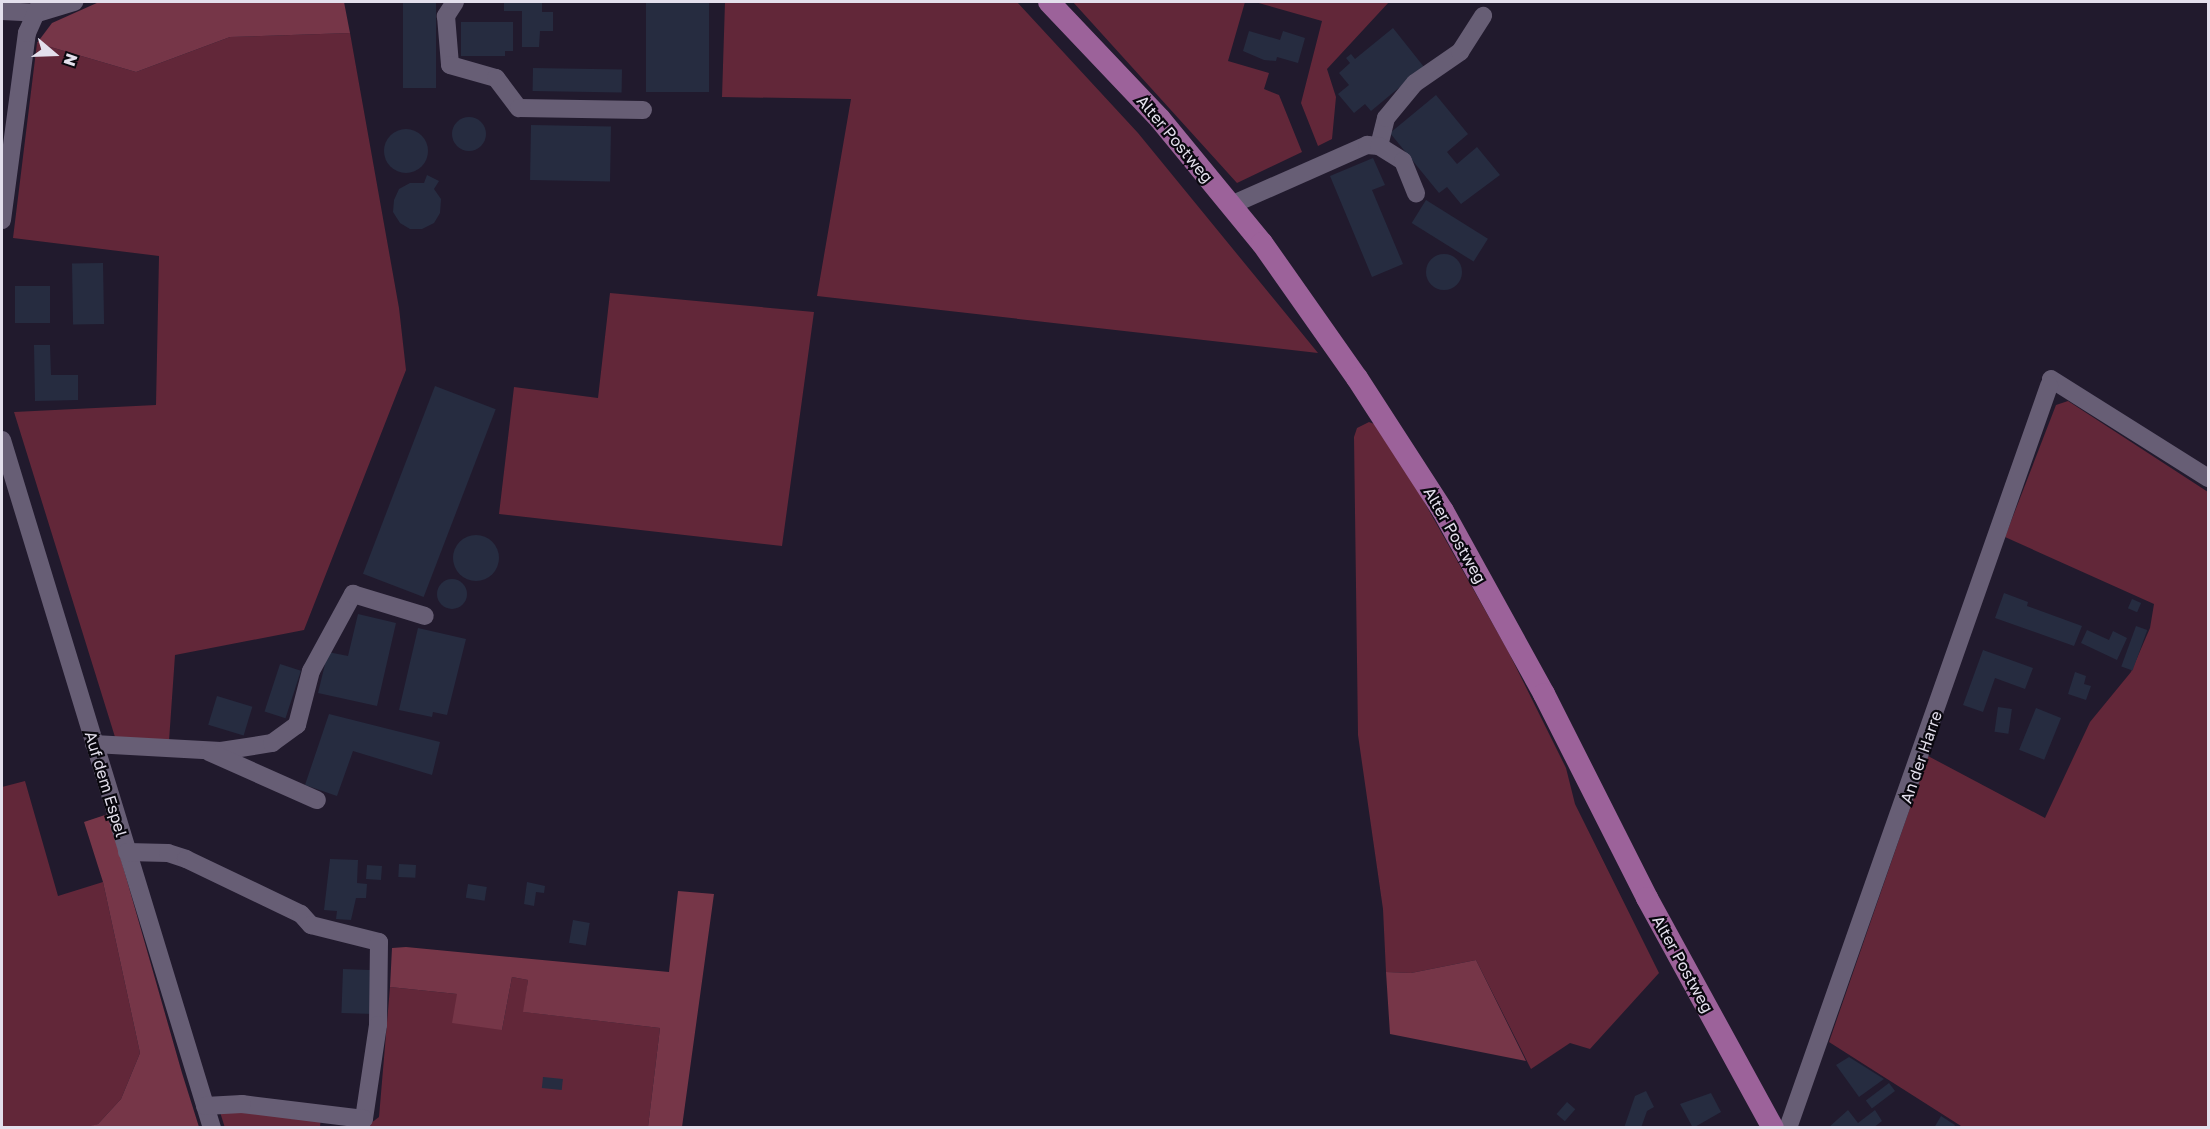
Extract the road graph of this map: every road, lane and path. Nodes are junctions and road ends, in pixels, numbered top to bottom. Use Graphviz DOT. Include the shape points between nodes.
graph roads {
  1 [pos="74,2"];
  2 [pos="455,2"];
  3 [pos="1049,2"];
  4 [pos="39,7"];
  5 [pos="2,11"];
  6 [pos="1483,16"];
  7 [pos="643,110"];
  8 [pos="1379,146"];
  9 [pos="1416,193"];
  10 [pos="1231,206"];
  11 [pos="2,220"];
  12 [pos="2,440"];
  13 [pos="2208,478"];
  14 [pos="425,616"];
  15 [pos="94,744"];
  16 [pos="204,750"];
  17 [pos="317,800"];
  18 [pos="127,852"];
  19 [pos="205,1106"];
  20 [pos="212,1128"];
  21 [pos="1773,1128"];
  22 [pos="1788,1128"];
  1 -- 4 [label="street"];
  2 -- 7 [label="street" via="446,16 450,65 496,78 519,108"];
  3 -- 10 [label="main road, Alter Postweg" via="1160,119"];
  4 -- 5 [label="street"];
  4 -- 11 [label="street" via="27,33"];
  6 -- 8 [label="street" via="1460,52 1415,83 1386,118"];
  8 -- 9 [label="street" via="1403,161"];
  8 -- 10 [label="street" via="1367,145"];
  10 -- 21 [label="main road, Alter Postweg" via="1357,378 1443,511"];
  12 -- 15 [label="street, Auf dem Espel"];
  13 -- 22 [label="street, An der Harre" via="2050,382"];
  14 -- 16 [label="street" via="354,594 311,670 297,725 272,743"];
  15 -- 16 [label="street"];
  15 -- 18 [label="street, Auf dem Espel"];
  16 -- 17 [label="street"];
  18 -- 19 [label="street, Auf dem Espel"];
  18 -- 19 [label="street" via="168,853 186,859 301,914 311,925 379,942 378,1025 364,1119 262,1105"];
  19 -- 20 [label="street, Auf dem Espel"];
}
